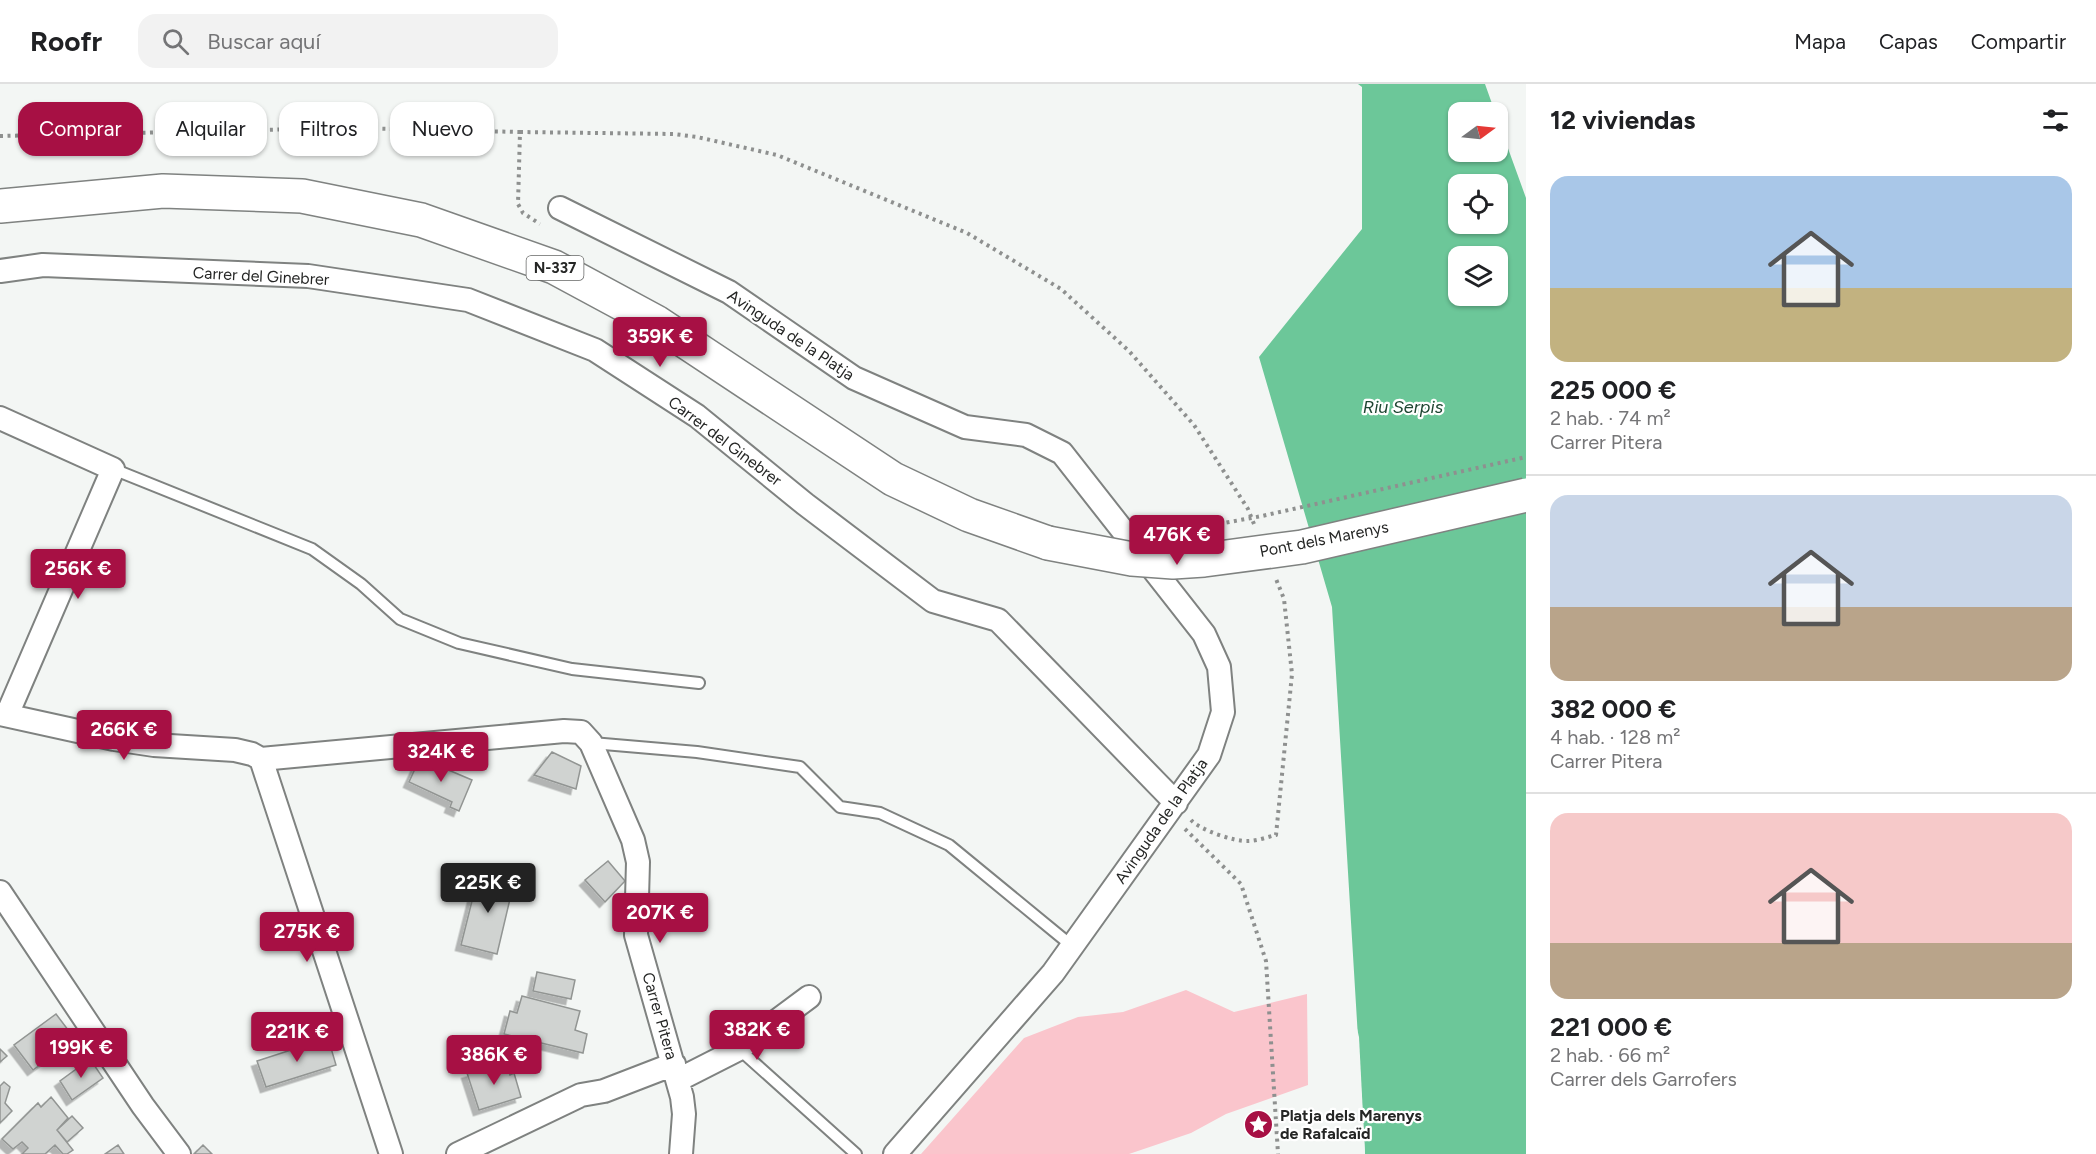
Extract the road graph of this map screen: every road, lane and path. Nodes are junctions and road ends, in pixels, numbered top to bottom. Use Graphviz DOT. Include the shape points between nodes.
graph roads {
  1 [pos="520,132"];
  2 [pos="0,206"];
  3 [pos="560,208"];
  4 [pos="0,271"];
  5 [pos="0,418"];
  6 [pos="1526,457"];
  7 [pos="113,469"];
  8 [pos="1526,495"];
  9 [pos="1137,527"];
  10 [pos="1256,529"];
  11 [pos="1272,569"];
  12 [pos="699,682"];
  13 [pos="3,715"];
  14 [pos="591,743"];
  15 [pos="261,759"];
  16 [pos="1172,808"];
  17 [pos="0,892"];
  18 [pos="1072,946"];
  19 [pos="808,998"];
  20 [pos="739,1049"];
  21 [pos="676,1072"];
  22 [pos="178,1154"];
  23 [pos="391,1154"];
  24 [pos="458,1154"];
  25 [pos="681,1154"];
  26 [pos="855,1154"];
  27 [pos="895,1154"];
  28 [pos="1278,1154"];
  1 -- 10 [label="path" via="674,134 777,155 967,233 1061,289 1129,351 1194,425 1248,509"];
  2 -- 8 [label="highway, Pont dels Marenys / N-337, bridge" via="164,191 302,196 421,220 554,267 657,322 892,479 969,515 1048,543 1132,559 1204,560 1302,547"];
  3 -- 16 [label="street, Avinguda de la Platja" via="729,292 854,378 965,427 1026,435 1062,453 1204,634 1219,667 1223,712 1209,755"];
  4 -- 16 [label="street, Carrer del Ginebrer" via="44,266 308,276 468,300 595,350 697,416 933,601 998,620"];
  5 -- 7 [label="street"];
  6 -- 9 [label="path, bridge" via="1262,516 1194,528"];
  7 -- 12 [label="lane" via="312,549 361,584 400,619 459,643 572,669"];
  7 -- 13 [label="street"];
  11 -- 16 [label="path" via="1284,599 1292,674 1276,835 1247,842 1218,835 1196,826"];
  13 -- 15 [label="street" via="114,739 235,750"];
  14 -- 15 [label="street" via="581,732 564,731"];
  14 -- 18 [label="lane" via="697,752 800,767 840,807 880,813 949,845"];
  14 -- 21 [label="street, Carrer Pitera" via="633,840 638,862 636,934"];
  15 -- 23 [label="street"];
  16 -- 18 [label="street, Avinguda de la Platja"];
  16 -- 28 [label="path" via="1241,884 1266,961"];
  17 -- 22 [label="street"];
  18 -- 27 [label="street, Avinguda de la Platja" via="1053,973"];
  19 -- 20 [label="street"];
  20 -- 21 [label="street"];
  20 -- 26 [label="lane"];
  21 -- 24 [label="street" via="581,1095"];
  21 -- 25 [label="street, Carrer Pitera" via="684,1114"];
}
